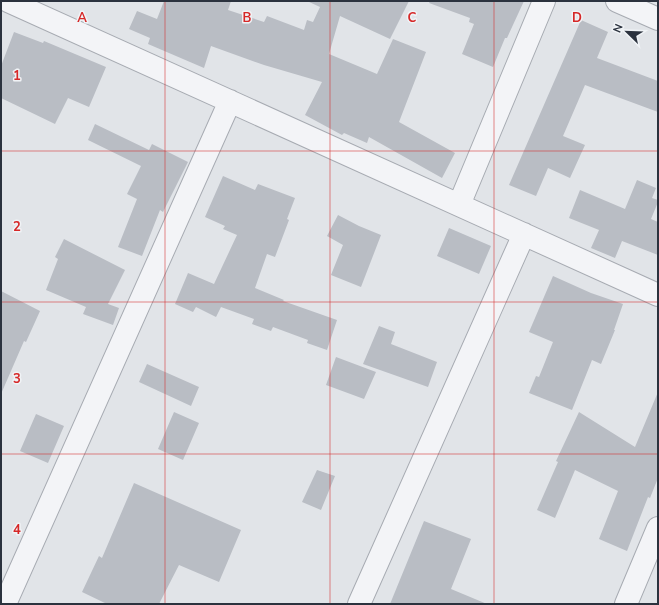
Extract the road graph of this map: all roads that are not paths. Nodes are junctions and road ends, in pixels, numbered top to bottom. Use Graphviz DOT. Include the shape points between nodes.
graph roads {
  1 [pos="8,1"];
  2 [pos="544,1"];
  3 [pos="617,1"];
  4 [pos="658,19"];
  5 [pos="230,101"];
  6 [pos="459,205"];
  7 [pos="524,234"];
  8 [pos="658,295"];
  9 [pos="658,528"];
  10 [pos="4,604"];
  11 [pos="359,604"];
  12 [pos="626,604"];
  1 -- 5 [label="street"];
  2 -- 6 [label="street"];
  3 -- 4 [label="street"];
  5 -- 6 [label="street"];
  5 -- 10 [label="street"];
  6 -- 7 [label="street"];
  7 -- 8 [label="street"];
  7 -- 11 [label="street"];
  9 -- 12 [label="street"];
}
